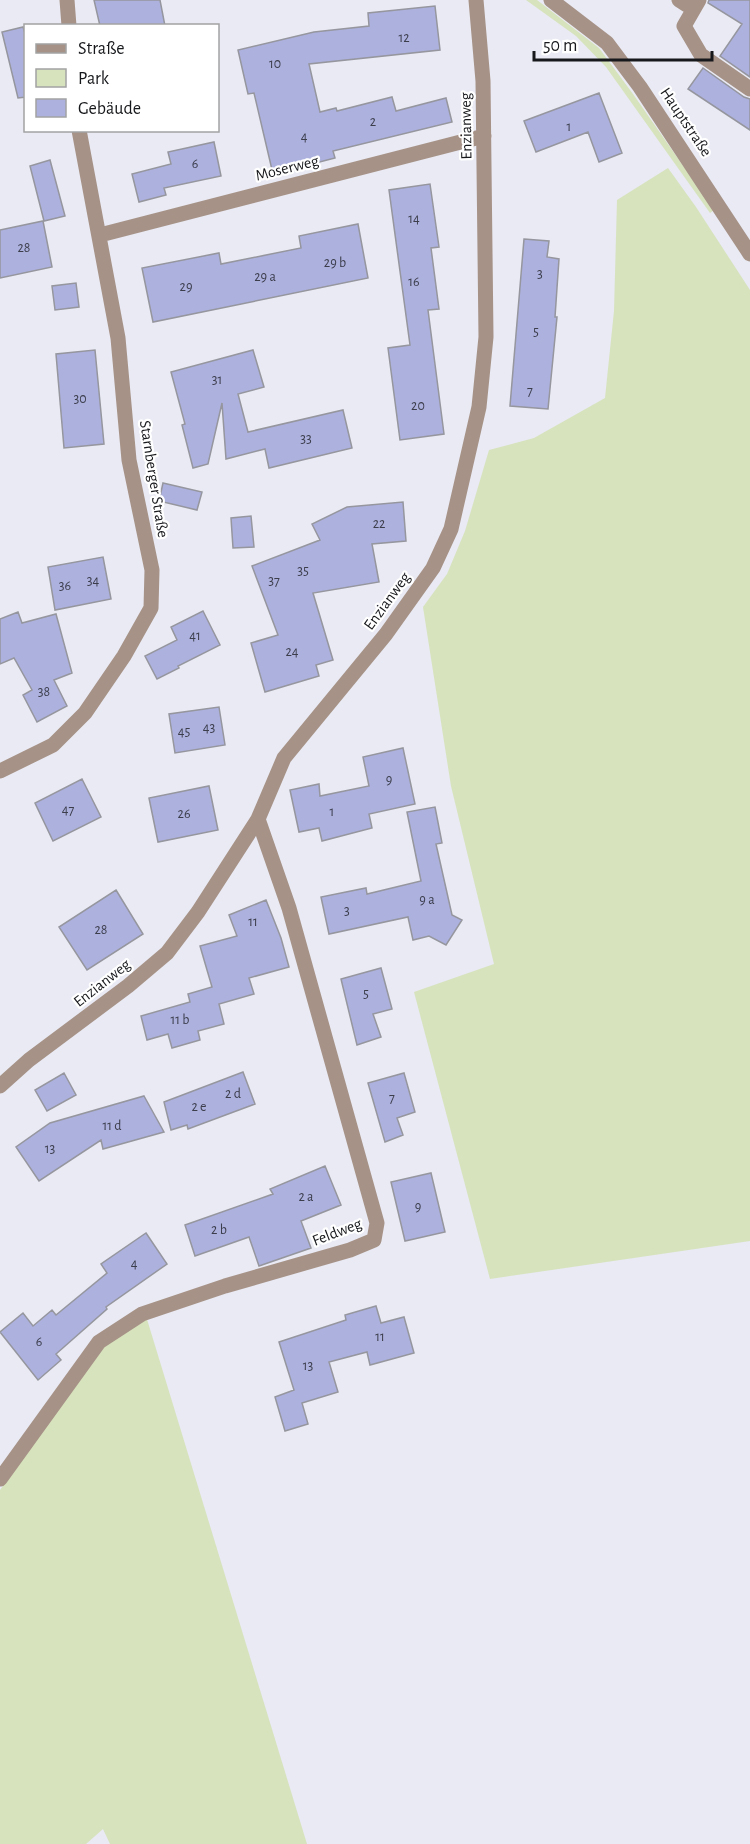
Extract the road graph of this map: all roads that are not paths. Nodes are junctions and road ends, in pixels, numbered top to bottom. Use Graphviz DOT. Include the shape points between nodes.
graph roads {
  1 [pos="67,0"];
  2 [pos="476,0"];
  3 [pos="551,0"];
  4 [pos="679,0"];
  5 [pos="696,4"];
  6 [pos="69,24"];
  7 [pos="750,88"];
  8 [pos="79,132"];
  9 [pos="484,136"];
  10 [pos="100,235"];
  11 [pos="750,254"];
  12 [pos="0,771"];
  13 [pos="258,819"];
  14 [pos="0,1086"];
  15 [pos="0,1479"];
  1 -- 6 [label="street"];
  2 -- 9 [label="street, Enzianweg"];
  3 -- 11 [label="street, Hauptstraße" via="608,43"];
  4 -- 5 [label="street"];
  5 -- 7 [label="street" via="684,26 701,55"];
  8 -- 10 [label="street, Starnberger Straße"];
  9 -- 10 [label="street, Moserweg"];
  9 -- 13 [label="street, Enzianweg" via="486,337 478,407 451,529 433,568 386,634 284,758"];
  10 -- 12 [label="street, Starnberger Straße" via="118,338 129,460 152,570 152,608 85,713 52,745"];
  13 -- 14 [label="street, Enzianweg" via="167,953"];
  13 -- 15 [label="street, Feldweg" via="289,908 371,1200 377,1223 374,1240 142,1314 99,1342"];
}
